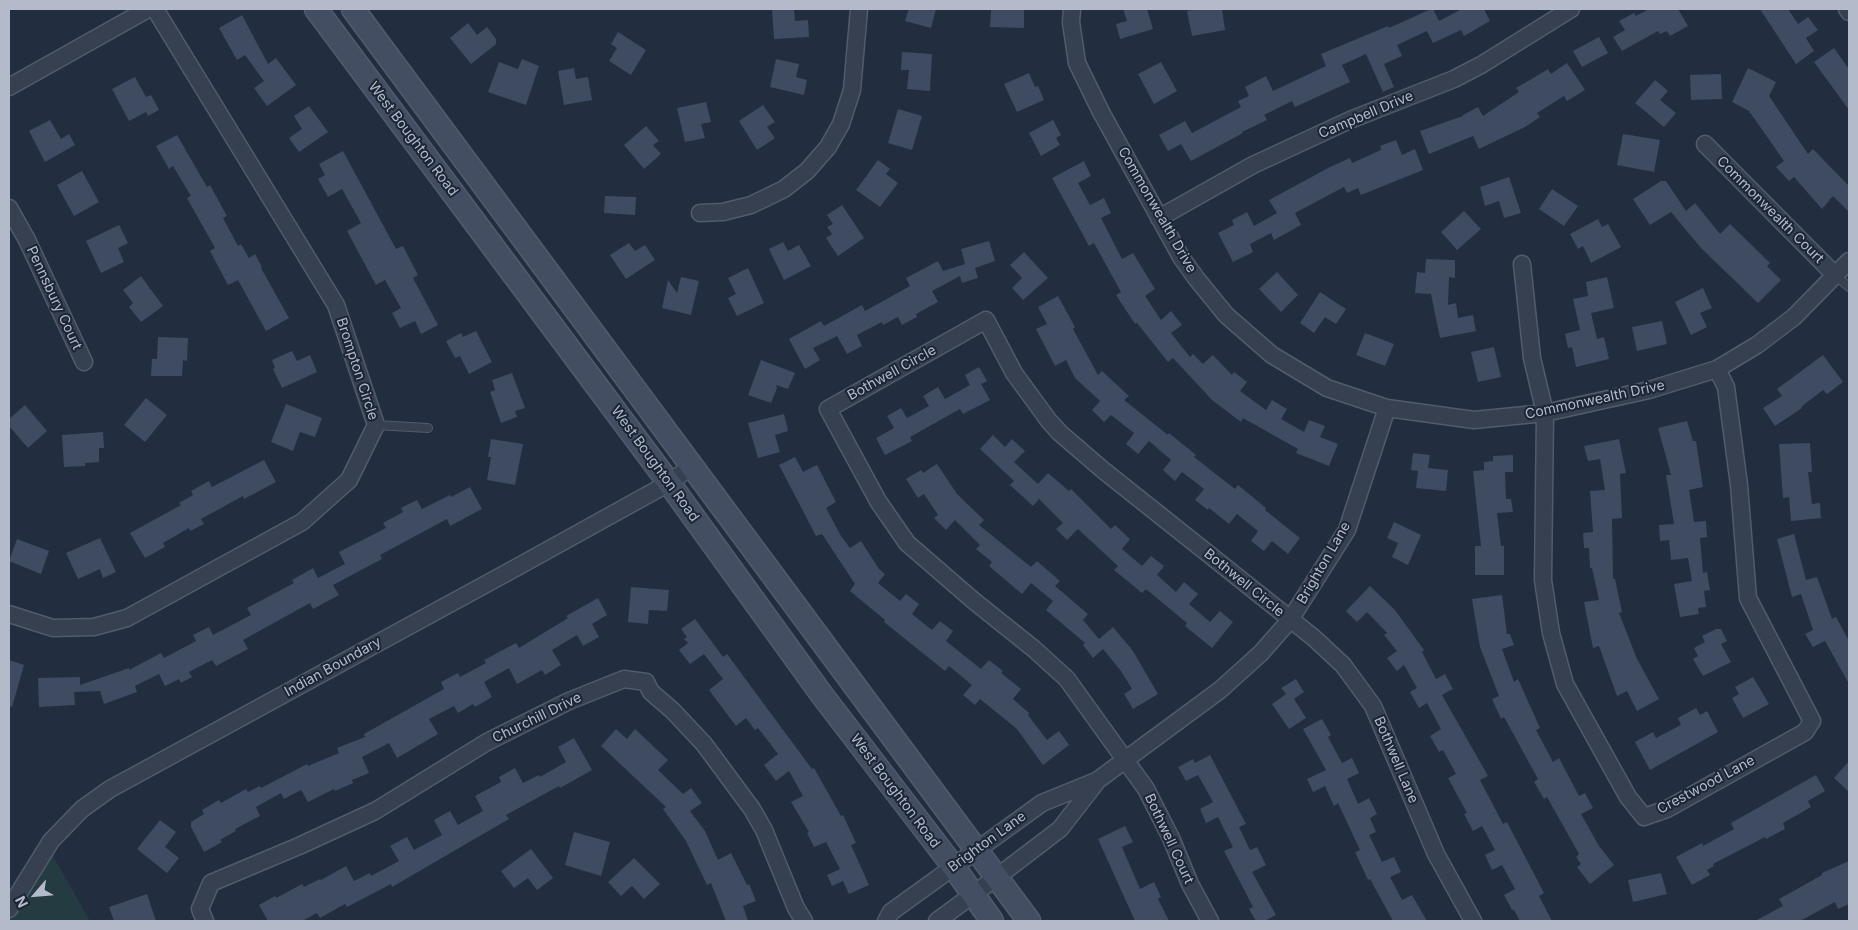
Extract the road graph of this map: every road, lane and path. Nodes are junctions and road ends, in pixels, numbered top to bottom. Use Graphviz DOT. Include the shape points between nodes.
graph roads {
  1 [pos="148,9"];
  2 [pos="155,9"];
  3 [pos="316,9"];
  4 [pos="353,9"];
  5 [pos="859,9"];
  6 [pos="1072,9"];
  7 [pos="1570,9"];
  8 [pos="1847,9"];
  9 [pos="1849,12"];
  10 [pos="9,87"];
  11 [pos="1705,144"];
  12 [pos="9,208"];
  13 [pos="700,213"];
  14 [pos="1159,218"];
  15 [pos="1849,261"];
  16 [pos="1522,264"];
  17 [pos="1836,276"];
  18 [pos="1849,287"];
  19 [pos="84,362"];
  20 [pos="1717,369"];
  21 [pos="1387,408"];
  22 [pos="1544,413"];
  23 [pos="376,425"];
  24 [pos="428,428"];
  25 [pos="693,465"];
  26 [pos="669,483"];
  27 [pos="9,614"];
  28 [pos="1290,620"];
  29 [pos="1126,759"];
  30 [pos="1098,780"];
  31 [pos="977,850"];
  32 [pos="953,866"];
  33 [pos="997,878"];
  34 [pos="973,895"];
  35 [pos="9,908"];
  36 [pos="205,921"];
  37 [pos="804,921"];
  38 [pos="886,921"];
  39 [pos="937,921"];
  40 [pos="992,921"];
  41 [pos="1029,921"];
  42 [pos="1210,921"];
  43 [pos="1473,921"];
  1 -- 10 [label="street"];
  2 -- 23 [label="street, Brompton Circle" via="336,305"];
  3 -- 26 [label="main road, West Boughton Road"];
  4 -- 25 [label="main road, West Boughton Road"];
  5 -- 13 [label="street" via="852,90 841,124 828,147 807,171 784,189 751,205 723,212"];
  6 -- 14 [label="street, Commonwealth Drive" via="1077,63"];
  7 -- 14 [label="street, Campbell Drive" via="1474,69 1270,157"];
  8 -- 9 [label="street"];
  11 -- 17 [label="street, Commonwealth Court"];
  12 -- 19 [label="street, Pennsbury Court"];
  14 -- 21 [label="street, Commonwealth Drive" via="1181,257 1226,315 1272,355 1327,388"];
  15 -- 17 [label="street, Commonwealth Drive"];
  16 -- 22 [label="street" via="1532,358"];
  17 -- 18 [label="lane"];
  17 -- 20 [label="street, Commonwealth Drive" via="1794,317"];
  20 -- 22 [label="street, Commonwealth Drive" via="1649,390"];
  20 -- 22 [label="street, Crestwood Lane" via="1726,387 1748,598 1812,722 1805,732 1667,808 1644,817 1628,796 1565,684 1551,633 1543,580"];
  21 -- 22 [label="street, Commonwealth Drive" via="1474,420"];
  21 -- 28 [label="street, Brighton Lane" via="1347,530"];
  23 -- 24 [label="lane"];
  23 -- 27 [label="street, Brompton Circle" via="349,480 302,522 127,618 94,627 53,628"];
  25 -- 26 [label="street, Indian Boundary"];
  25 -- 31 [label="main road, West Boughton Road"];
  26 -- 32 [label="main road, West Boughton Road" via="822,695"];
  26 -- 35 [label="street, Indian Boundary" via="110,789 82,809 51,842"];
  28 -- 29 [label="street, Brighton Lane" via="1234,679"];
  28 -- 29 [label="street, Bothwell Circle" via="1060,433 1014,373 986,320 828,409 878,500 907,543 1067,679"];
  28 -- 43 [label="street, Bothwell Lane" via="1343,665 1373,706 1436,854"];
  29 -- 30 [label="street, Brighton Lane"];
  29 -- 42 [label="street, Bothwell Court" via="1146,789"];
  30 -- 31 [label="street, Brighton Lane" via="1042,803"];
  30 -- 33 [label="street, Brighton Lane" via="1060,829"];
  31 -- 32 [label="street, Brighton Lane"];
  31 -- 33 [label="main road, West Boughton Road"];
  32 -- 34 [label="main road, West Boughton Road"];
  32 -- 38 [label="street, Brighton Lane" via="891,912"];
  33 -- 34 [label="street, Brighton Lane"];
  33 -- 41 [label="main road, West Boughton Road"];
  34 -- 39 [label="street, Brighton Lane"];
  34 -- 40 [label="main road, West Boughton Road"];
  36 -- 37 [label="street, Churchill Drive" via="200,909 211,883 375,812 486,742 569,701 624,679 646,682 651,692 673,710 704,744 747,801 764,830"];
}
